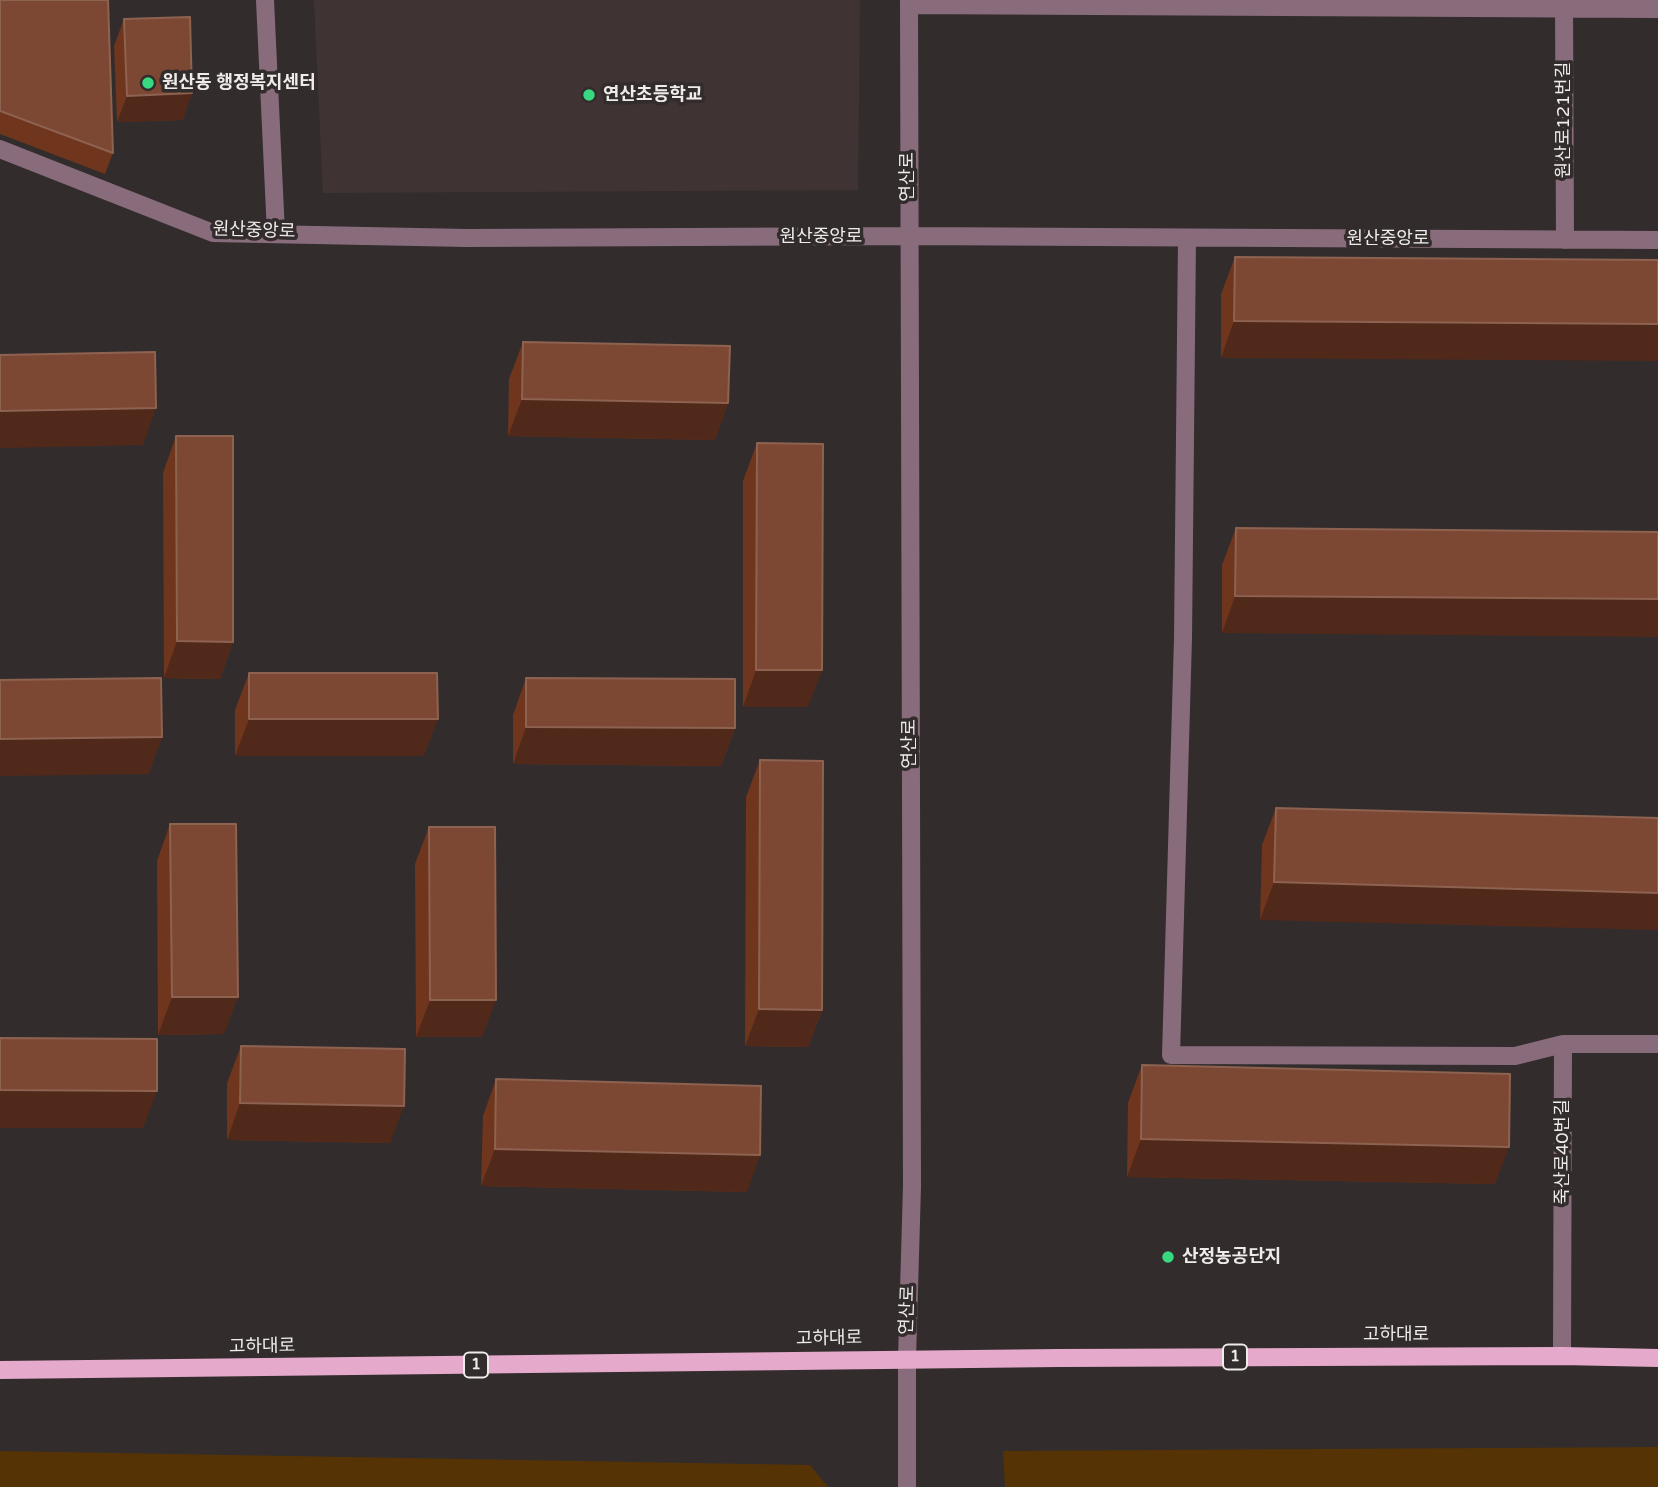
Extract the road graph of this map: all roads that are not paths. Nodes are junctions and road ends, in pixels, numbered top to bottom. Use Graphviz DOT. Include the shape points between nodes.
graph roads {
  1 [pos="265,0"];
  2 [pos="909,2"];
  3 [pos="1173,3"];
  4 [pos="1367,4"];
  5 [pos="1564,4"];
  6 [pos="1658,9"];
  7 [pos="0,149"];
  8 [pos="276,233"];
  9 [pos="908,236"];
  10 [pos="1187,238"];
  11 [pos="1565,240"];
  12 [pos="1658,240"];
  13 [pos="1563,1044"];
  14 [pos="1658,1044"];
  15 [pos="1562,1356"];
  16 [pos="1658,1358"];
  17 [pos="907,1359"];
  18 [pos="0,1370"];
  19 [pos="907,1487"];
  1 -- 8 [label="street"];
  2 -- 3 [label="street"];
  2 -- 9 [label="street, 연산로"];
  3 -- 4 [label="street"];
  4 -- 5 [label="street"];
  5 -- 6 [label="street"];
  5 -- 11 [label="street, 원산로121번길"];
  7 -- 8 [label="street, 원산중앙로" via="213,233"];
  8 -- 9 [label="street, 원산중앙로" via="467,238"];
  9 -- 10 [label="street, 원산중앙로"];
  9 -- 17 [label="street, 연산로" via="912,1186"];
  10 -- 11 [label="street, 원산중앙로"];
  10 -- 13 [label="street" via="1184,638 1171,1055 1516,1056"];
  11 -- 12 [label="street, 원산중앙로"];
  13 -- 14 [label="street"];
  13 -- 15 [label="street, 죽산로40번길"];
  15 -- 16 [label="main road, 고하대로 / 1"];
  15 -- 17 [label="main road, 고하대로 / 1"];
  17 -- 18 [label="main road, 고하대로 / 1"];
  17 -- 19 [label="street, 연산로"];
}
